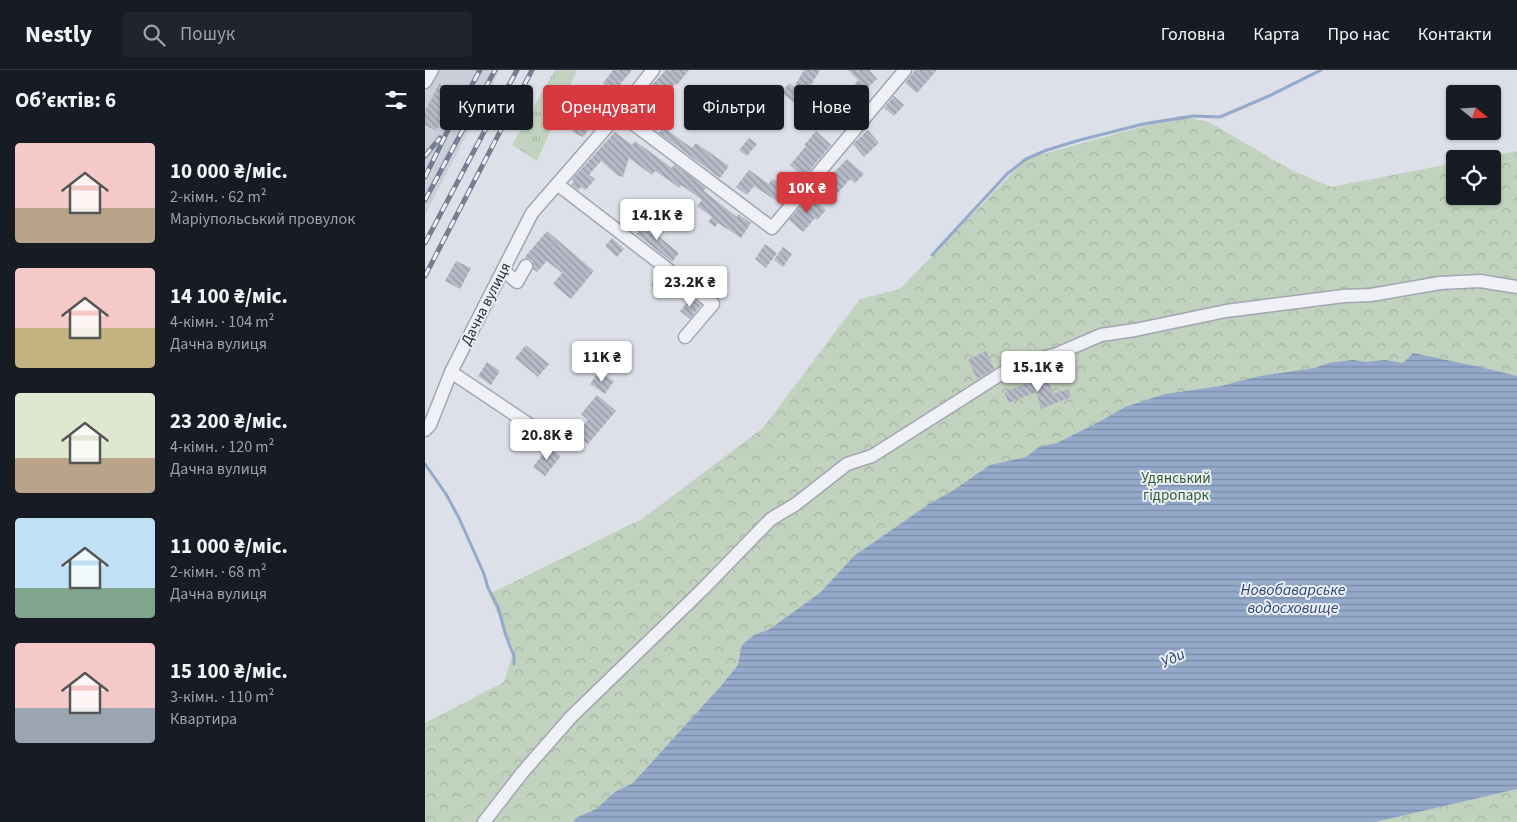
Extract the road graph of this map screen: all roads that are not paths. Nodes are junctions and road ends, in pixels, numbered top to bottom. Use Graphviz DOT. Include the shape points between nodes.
graph roads {
  1 [pos="432,70"];
  2 [pos="653,70"];
  3 [pos="905,70"];
  4 [pos="425,82"];
  5 [pos="641,85"];
  6 [pos="604,130"];
  7 [pos="642,130"];
  8 [pos="557,184"];
  9 [pos="526,266"];
  10 [pos="503,270"];
  11 [pos="1517,287"];
  12 [pos="685,336"];
  13 [pos="451,372"];
  14 [pos="533,427"];
  15 [pos="425,430"];
  16 [pos="484,822"];
  1 -- 4 [label="street"];
  2 -- 5 [label="street, Дачна вулиця"];
  3 -- 7 [label="street" via="772,228"];
  6 -- 8 [label="street, Дачна вулиця"];
  8 -- 10 [label="street, Дачна вулиця" via="532,213"];
  8 -- 12 [label="street" via="713,304"];
  9 -- 10 [label="street" via="517,282"];
  10 -- 13 [label="street, Дачна вулиця"];
  11 -- 16 [label="street" via="1480,281 1440,283 1371,296 1344,296 1226,311 1101,335 1057,354 1015,365 872,456 847,464 796,504 771,519 703,590 571,717"];
  13 -- 14 [label="street"];
  13 -- 15 [label="street, Дачна вулиця" via="430,425"];
}
